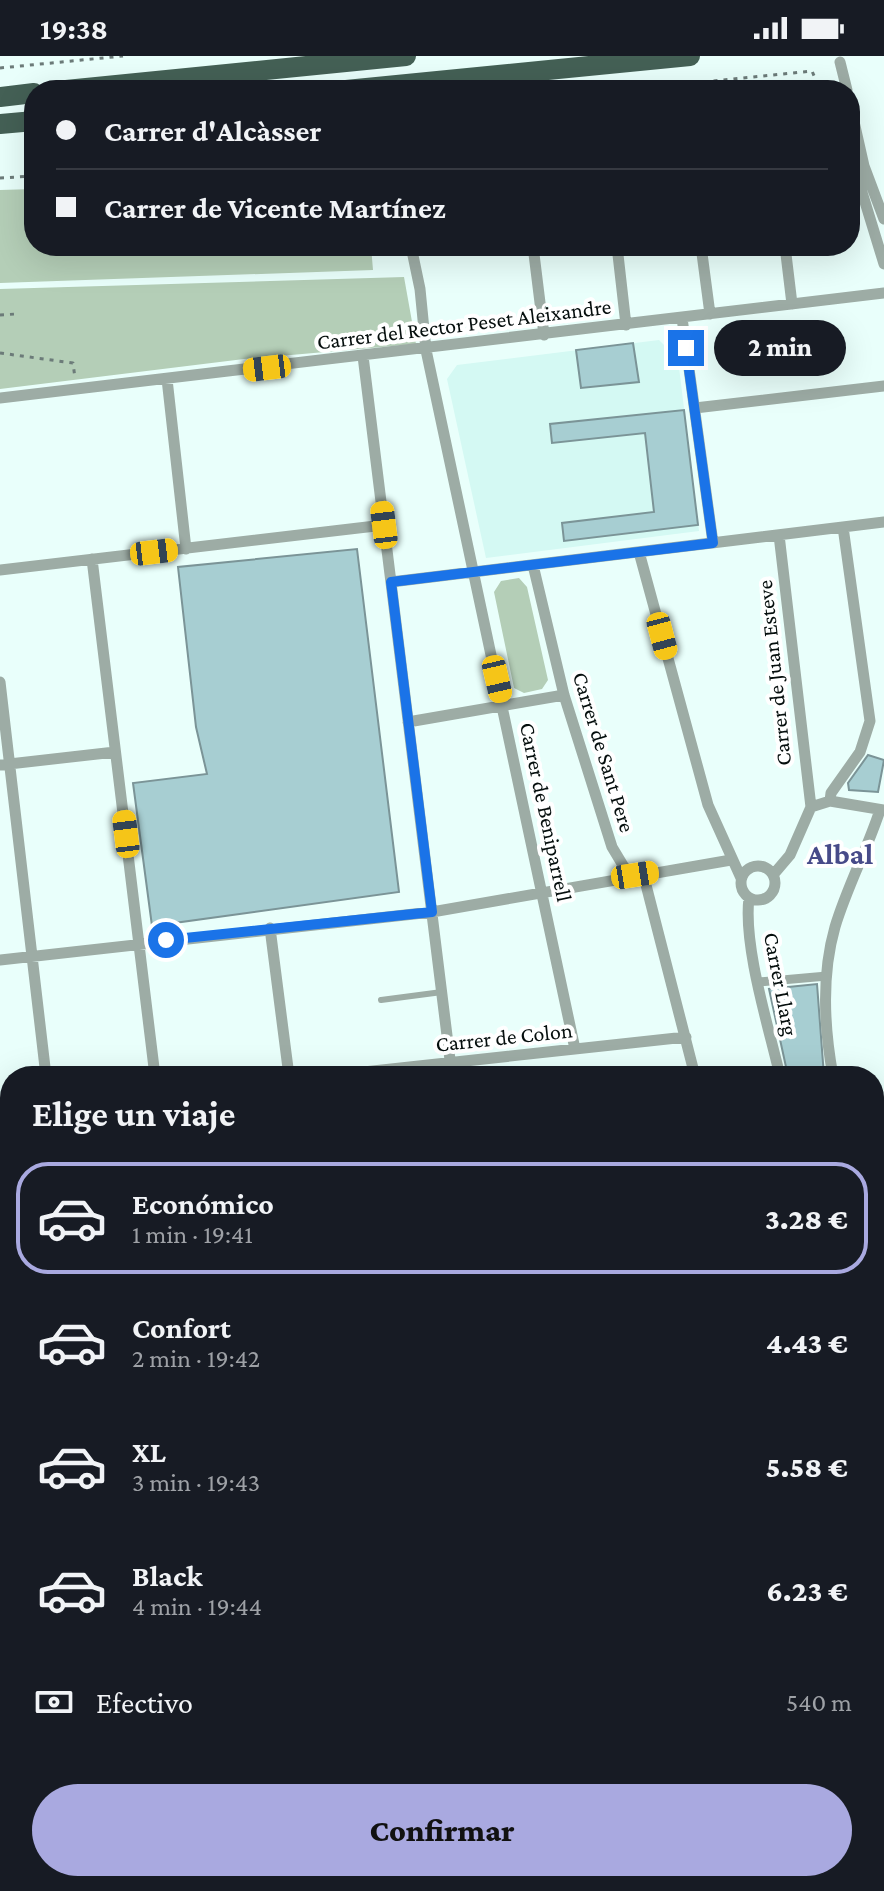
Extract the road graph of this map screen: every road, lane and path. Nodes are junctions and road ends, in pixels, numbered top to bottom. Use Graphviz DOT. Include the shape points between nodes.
graph roads {
  1 [pos="123,56"];
  2 [pos="406,56"];
  3 [pos="690,56"];
  4 [pos="840,62"];
  5 [pos="0,68"];
  6 [pos="166,80"];
  7 [pos="447,80"];
  8 [pos="723,80"];
  9 [pos="816,80"];
  10 [pos="844,80"];
  11 [pos="24,94"];
  12 [pos="0,97"];
  13 [pos="24,122"];
  14 [pos="0,124"];
  15 [pos="860,148"];
  16 [pos="24,177"];
  17 [pos="0,178"];
  18 [pos="860,186"];
  19 [pos="884,219"];
  20 [pos="413,256"];
  21 [pos="534,256"];
  22 [pos="618,256"];
  23 [pos="702,256"];
  24 [pos="786,256"];
  25 [pos="884,264"];
  26 [pos="884,293"];
  27 [pos="792,304"];
  28 [pos="16,314"];
  29 [pos="710,314"];
  30 [pos="0,315"];
  31 [pos="682,318"];
  32 [pos="626,325"];
  33 [pos="544,335"];
  34 [pos="426,350"];
  35 [pos="0,353"];
  36 [pos="363,356"];
  37 [pos="167,379"];
  38 [pos="884,386"];
  39 [pos="77,390"];
  40 [pos="0,398"];
  41 [pos="695,408"];
  42 [pos="884,522"];
  43 [pos="384,525"];
  44 [pos="843,527"];
  45 [pos="779,535"];
  46 [pos="713,543"];
  47 [pos="186,549"];
  48 [pos="639,552"];
  49 [pos="92,559"];
  50 [pos="533,565"];
  51 [pos="0,570"];
  52 [pos="473,572"];
  53 [pos="391,582"];
  54 [pos="0,682"];
  55 [pos="564,695"];
  56 [pos="504,706"];
  57 [pos="408,722"];
  58 [pos="115,752"];
  59 [pos="5,765"];
  60 [pos="830,801"];
  61 [pos="811,807"];
  62 [pos="882,810"];
  63 [pos="731,860"];
  64 [pos="635,875"];
  65 [pos="773,875"];
  66 [pos="741,878"];
  67 [pos="542,891"];
  68 [pos="749,898"];
  69 [pos="432,912"];
  70 [pos="270,928"];
  71 [pos="140,943"];
  72 [pos="30,956"];
  73 [pos="0,960"];
  74 [pos="827,976"];
  75 [pos="759,982"];
  76 [pos="442,992"];
  77 [pos="381,1000"];
  78 [pos="686,1037"];
  79 [pos="575,1049"];
  80 [pos="451,1063"];
  81 [pos="45,1066"];
  82 [pos="154,1066"];
  83 [pos="288,1066"];
  84 [pos="422,1066"];
  85 [pos="451,1066"];
  86 [pos="693,1066"];
  87 [pos="778,1066"];
  88 [pos="831,1066"];
  1 -- 5 [label="path"];
  2 -- 6 [label="highway"];
  3 -- 7 [label="highway"];
  4 -- 10 [label="street"];
  8 -- 9 [label="path" via="812,71"];
  11 -- 12 [label="highway"];
  13 -- 14 [label="highway"];
  15 -- 19 [label="street"];
  16 -- 17 [label="path"];
  18 -- 25 [label="street"];
  20 -- 34 [label="street, Carrer de Beniparrell"];
  21 -- 33 [label="street"];
  22 -- 32 [label="street"];
  23 -- 29 [label="street"];
  24 -- 27 [label="street"];
  26 -- 27 [label="street, Carrer del Rector Peset Aleixandre"];
  27 -- 29 [label="street, Carrer del Rector Peset Aleixandre"];
  28 -- 30 [label="path"];
  29 -- 31 [label="street, Carrer del Rector Peset Aleixandre"];
  31 -- 32 [label="street, Carrer del Rector Peset Aleixandre"];
  31 -- 41 [label="street"];
  32 -- 33 [label="street, Carrer del Rector Peset Aleixandre"];
  33 -- 34 [label="street, Carrer del Rector Peset Aleixandre"];
  34 -- 36 [label="street, Carrer del Rector Peset Aleixandre"];
  34 -- 52 [label="street, Carrer de Beniparrell"];
  35 -- 39 [label="path" via="73,363"];
  36 -- 37 [label="street, Carrer del Rector Peset Aleixandre"];
  36 -- 43 [label="street"];
  37 -- 39 [label="street, Carrer del Rector Peset Aleixandre"];
  37 -- 47 [label="street"];
  38 -- 41 [label="street"];
  39 -- 40 [label="street, Carrer del Rector Peset Aleixandre"];
  41 -- 46 [label="street"];
  42 -- 44 [label="street"];
  43 -- 47 [label="street"];
  43 -- 53 [label="street"];
  44 -- 45 [label="street"];
  44 -- 60 [label="street" via="870,721 867,738"];
  45 -- 46 [label="street"];
  45 -- 61 [label="street, Carrer de Juan Esteve"];
  46 -- 48 [label="street"];
  47 -- 49 [label="street"];
  48 -- 50 [label="street"];
  48 -- 63 [label="street" via="708,805"];
  49 -- 51 [label="street"];
  49 -- 58 [label="street"];
  50 -- 52 [label="street"];
  50 -- 55 [label="street, Carrer de Sant Pere"];
  52 -- 53 [label="street"];
  52 -- 56 [label="street, Carrer de Beniparrell"];
  53 -- 57 [label="street"];
  54 -- 59 [label="street"];
  55 -- 56 [label="street"];
  55 -- 64 [label="street, Carrer de Sant Pere" via="612,847"];
  56 -- 57 [label="street"];
  56 -- 67 [label="street, Carrer de Beniparrell"];
  57 -- 69 [label="street"];
  58 -- 59 [label="street"];
  58 -- 71 [label="street"];
  59 -- 72 [label="street"];
  60 -- 61 [label="street"];
  60 -- 62 [label="street"];
  61 -- 65 [label="street" via="790,855"];
  62 -- 74 [label="street" via="835,928"];
  63 -- 64 [label="street"];
  63 -- 66 [label="street"];
  64 -- 67 [label="street"];
  64 -- 78 [label="street, Carrer de Sant Pere" via="645,881"];
  65 -- 66 [label="street" via="759,866"];
  65 -- 68 [label="street" via="770,896 760,901"];
  66 -- 68 [label="street"];
  67 -- 69 [label="street"];
  67 -- 79 [label="street, Carrer de Beniparrell"];
  68 -- 75 [label="street, Carrer Llarg"];
  69 -- 70 [label="street"];
  69 -- 76 [label="street"];
  70 -- 71 [label="street"];
  70 -- 83 [label="street"];
  71 -- 72 [label="street"];
  71 -- 82 [label="street"];
  72 -- 73 [label="street"];
  72 -- 81 [label="street"];
  74 -- 75 [label="street"];
  74 -- 88 [label="street"];
  75 -- 87 [label="street, Carrer Llarg"];
  76 -- 77 [label="lane"];
  76 -- 80 [label="street"];
  78 -- 79 [label="street, Carrer de Colon"];
  78 -- 86 [label="street, Carrer de Sant Pere"];
  79 -- 80 [label="street, Carrer de Colon"];
  80 -- 84 [label="street, Carrer de Colon"];
  80 -- 85 [label="street"];
}
